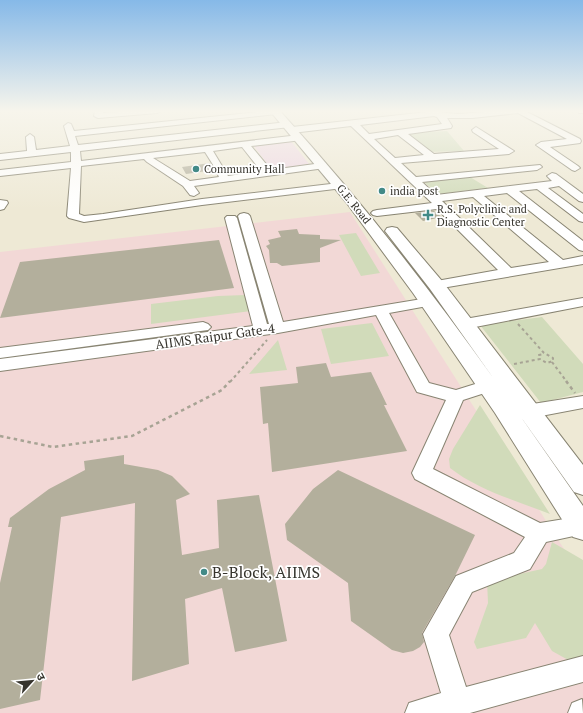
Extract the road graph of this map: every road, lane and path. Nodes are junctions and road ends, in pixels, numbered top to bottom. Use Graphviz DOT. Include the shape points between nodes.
graph roads {
  1 [pos="31,144"];
  2 [pos="74,144"];
  3 [pos="112,144"];
  4 [pos="305,144"];
  5 [pos="310,144"];
  6 [pos="375,144"];
  7 [pos="416,144"];
  8 [pos="498,144"];
  9 [pos="552,144"];
  10 [pos="246,145"];
  11 [pos="75,149"];
  12 [pos="208,150"];
  13 [pos="32,154"];
  14 [pos="148,156"];
  15 [pos="0,157"];
  16 [pos="432,157"];
  17 [pos="525,158"];
  18 [pos="394,162"];
  19 [pos="76,165"];
  20 [pos="322,166"];
  21 [pos="537,167"];
  22 [pos="579,167"];
  23 [pos="30,170"];
  24 [pos="546,172"];
  25 [pos="0,173"];
  26 [pos="481,173"];
  27 [pos="269,174"];
  28 [pos="225,180"];
  29 [pos="414,180"];
  30 [pos="560,182"];
  31 [pos="29,183"];
  32 [pos="188,184"];
  33 [pos="339,186"];
  34 [pos="538,186"];
  35 [pos="506,190"];
  36 [pos="475,194"];
  37 [pos="580,194"];
  38 [pos="202,202"];
  39 [pos="437,202"];
  40 [pos="0,203"];
  41 [pos="0,207"];
  42 [pos="377,213"];
  43 [pos="583,219"];
  44 [pos="583,247"];
  45 [pos="583,260"];
  46 [pos="560,264"];
  47 [pos="508,273"];
  48 [pos="429,293"];
  49 [pos="583,302"];
  50 [pos="380,309"];
  51 [pos="511,315"];
  52 [pos="276,323"];
  53 [pos="466,324"];
  54 [pos="259,325"];
  55 [pos="0,353"];
  56 [pos="544,353"];
  57 [pos="540,360"];
  58 [pos="552,362"];
  59 [pos="514,364"];
  60 [pos="0,365"];
  61 [pos="488,386"];
  62 [pos="456,396"];
  63 [pos="582,402"];
  64 [pos="531,412"];
  65 [pos="507,414"];
  66 [pos="0,436"];
  67 [pos="583,484"];
  68 [pos="582,527"];
  69 [pos="539,533"];
  70 [pos="583,669"];
  71 [pos="458,703"];
  72 [pos="419,713"];
  1 -- 13 [label="street"];
  2 -- 11 [label="street"];
  3 -- 11 [label="street"];
  4 -- 20 [label="main road, G.E. Road"];
  5 -- 42 [label="main road"];
  6 -- 18 [label="street"];
  7 -- 16 [label="street"];
  8 -- 16 [label="street" via="509,151"];
  9 -- 22 [label="street" via="541,146"];
  10 -- 12 [label="street"];
  10 -- 27 [label="street"];
  11 -- 13 [label="street"];
  11 -- 19 [label="street"];
  12 -- 14 [label="street"];
  12 -- 28 [label="street"];
  13 -- 15 [label="street"];
  14 -- 19 [label="street"];
  14 -- 32 [label="street" via="150,160"];
  16 -- 18 [label="street"];
  17 -- 21 [label="street"];
  18 -- 29 [label="street"];
  19 -- 23 [label="street"];
  19 -- 38 [label="street" via="73,216 84,219 103,217"];
  20 -- 27 [label="street"];
  20 -- 33 [label="main road, G.E. Road"];
  21 -- 24 [label="street"];
  21 -- 26 [label="street"];
  22 -- 24 [label="street"];
  23 -- 25 [label="street"];
  23 -- 31 [label="street"];
  24 -- 30 [label="street"];
  26 -- 29 [label="street"];
  26 -- 35 [label="street"];
  27 -- 28 [label="street"];
  28 -- 32 [label="street"];
  29 -- 39 [label="street"];
  30 -- 34 [label="street"];
  30 -- 37 [label="street"];
  32 -- 38 [label="street"];
  33 -- 38 [label="street"];
  33 -- 48 [label="main road, G.E. Road"];
  34 -- 35 [label="street"];
  34 -- 43 [label="street"];
  35 -- 36 [label="street"];
  35 -- 44 [label="street"];
  36 -- 39 [label="street"];
  36 -- 46 [label="street"];
  39 -- 42 [label="street"];
  39 -- 47 [label="street"];
  40 -- 41 [label="street" via="3,203"];
  42 -- 48 [label="main road"];
  45 -- 46 [label="street"];
  46 -- 47 [label="street"];
  47 -- 48 [label="street"];
  48 -- 50 [label="street, AIIMS Raipur Gate-4"];
  48 -- 52 [label="street, AIIMS Raipur Gate-4"];
  48 -- 53 [label="main road"];
  48 -- 61 [label="main road"];
  49 -- 51 [label="street"];
  50 -- 52 [label="street, AIIMS Raipur Gate-4"];
  50 -- 62 [label="street" via="423,388"];
  51 -- 53 [label="street"];
  51 -- 56 [label="path"];
  52 -- 54 [label="street, AIIMS Raipur Gate-4"];
  52 -- 54 [label="street" via="237,217"];
  52 -- 66 [label="path" via="222,390 132,436 53,447"];
  53 -- 64 [label="main road"];
  54 -- 55 [label="street, AIIMS Raipur Gate-4"];
  54 -- 60 [label="street, AIIMS Raipur Gate-4"];
  56 -- 57 [label="path" via="539,355"];
  56 -- 58 [label="path" via="552,358"];
  57 -- 58 [label="path"];
  57 -- 59 [label="path"];
  58 -- 63 [label="path"];
  61 -- 62 [label="street"];
  61 -- 65 [label="main road"];
  62 -- 69 [label="street" via="422,473"];
  63 -- 64 [label="street"];
  64 -- 65 [label="street"];
  64 -- 67 [label="main road"];
  65 -- 68 [label="main road"];
  68 -- 69 [label="street"];
  69 -- 71 [label="street" via="522,561 464,584 436,634"];
  70 -- 71 [label="street"];
  71 -- 72 [label="street"];
}
